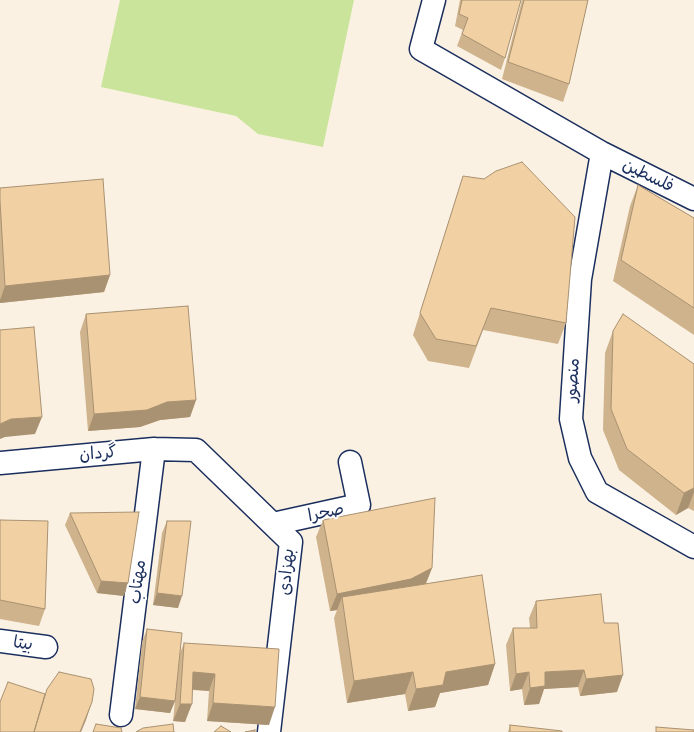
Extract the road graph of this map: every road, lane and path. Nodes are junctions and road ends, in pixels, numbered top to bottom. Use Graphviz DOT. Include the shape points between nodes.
graph roads {
  1 [pos="432,1"];
  2 [pos="602,153"];
  3 [pos="694,199"];
  4 [pos="154,449"];
  5 [pos="196,450"];
  6 [pos="350,462"];
  7 [pos="0,463"];
  8 [pos="273,524"];
  9 [pos="694,548"];
  10 [pos="0,640"];
  11 [pos="46,647"];
  12 [pos="121,715"];
  13 [pos="269,732"];
  1 -- 2 [label="street, فلسطین" via="421,49"];
  2 -- 3 [label="street, فلسطین"];
  2 -- 9 [label="street, منصور" via="580,279 572,426 580,458 597,492"];
  4 -- 5 [label="street, گردان"];
  4 -- 7 [label="street, گردان"];
  4 -- 12 [label="street, مهتاب"];
  5 -- 8 [label="street, بهزادی"];
  6 -- 8 [label="street, صحرا" via="359,506"];
  8 -- 13 [label="street, بهزادی" via="291,542"];
  10 -- 11 [label="street, بیتا"];
}
